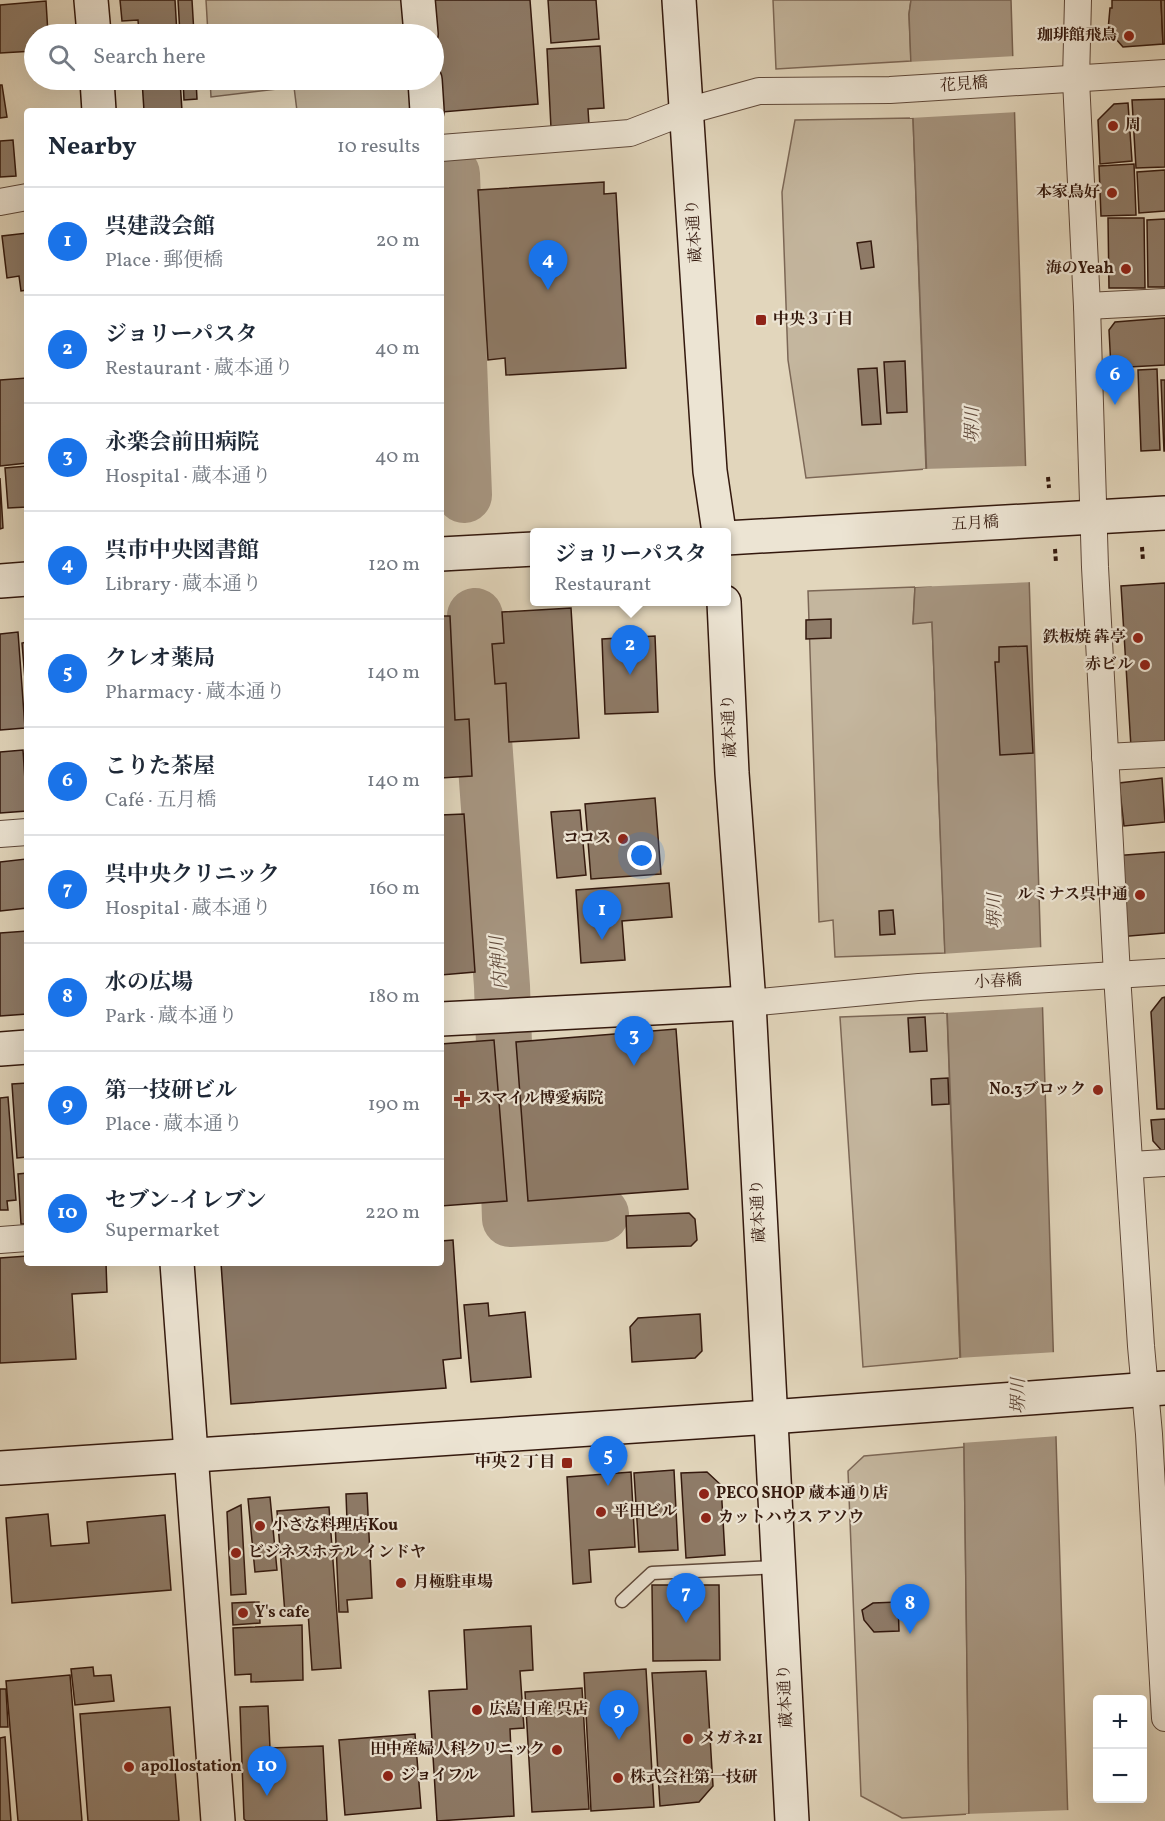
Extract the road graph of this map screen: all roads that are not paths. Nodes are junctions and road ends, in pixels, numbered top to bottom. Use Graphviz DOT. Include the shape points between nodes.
graph roads {
  1 [pos="91,0"];
  2 [pos="418,0"];
  3 [pos="679,0"];
  4 [pos="1078,0"];
  5 [pos="93,24"];
  6 [pos="420,24"];
  7 [pos="1165,73"];
  8 [pos="1076,80"];
  9 [pos="98,90"];
  10 [pos="426,90"];
  11 [pos="99,108"];
  12 [pos="427,108"];
  13 [pos="687,111"];
  14 [pos="444,148"];
  15 [pos="24,198"];
  16 [pos="0,202"];
  17 [pos="1165,302"];
  18 [pos="1087,306"];
  19 [pos="1165,513"];
  20 [pos="1093,518"];
  21 [pos="718,528"];
  22 [pos="731,538"];
  23 [pos="530,549"];
  24 [pos="444,554"];
  25 [pos="24,579"];
  26 [pos="0,581"];
  27 [pos="724,606"];
  28 [pos="1165,754"];
  29 [pos="1105,757"];
  30 [pos="24,832"];
  31 [pos="0,834"];
  32 [pos="1165,972"];
  33 [pos="1117,975"];
  34 [pos="749,1003"];
  35 [pos="444,1019"];
  36 [pos="24,1047"];
  37 [pos="0,1049"];
  38 [pos="1165,1163"];
  39 [pos="1131,1165"];
  40 [pos="24,1238"];
  41 [pos="0,1240"];
  42 [pos="177,1266"];
  43 [pos="1155,1389"];
  44 [pos="770,1417"];
  45 [pos="191,1455"];
  46 [pos="0,1468"];
  47 [pos="778,1567"];
  48 [pos="622,1601"];
  49 [pos="1165,1718"];
  50 [pos="218,1821"];
  51 [pos="792,1821"];
  1 -- 5 [label="street"];
  2 -- 6 [label="street"];
  3 -- 13 [label="street, 蔵本通り"];
  4 -- 8 [label="street"];
  7 -- 8 [label="street, 花見橋"];
  8 -- 13 [label="street, 花見橋" via="890,90 759,91"];
  8 -- 18 [label="street"];
  9 -- 11 [label="street"];
  10 -- 12 [label="street"];
  13 -- 14 [label="street, 花見橋" via="630,133"];
  13 -- 21 [label="street, 蔵本通り" via="710,471"];
  15 -- 16 [label="street"];
  17 -- 18 [label="street"];
  18 -- 20 [label="street"];
  19 -- 20 [label="street, 五月橋"];
  20 -- 22 [label="street, 五月橋"];
  20 -- 29 [label="street"];
  23 -- 24 [label="street"];
  25 -- 26 [label="street"];
  27 -- 34 [label="street, 蔵本通り"];
  28 -- 29 [label="street"];
  29 -- 33 [label="street"];
  30 -- 31 [label="street"];
  32 -- 33 [label="street, 小春橋"];
  33 -- 34 [label="street, 小春橋" via="919,987"];
  33 -- 39 [label="street"];
  34 -- 35 [label="street"];
  34 -- 44 [label="street, 蔵本通り"];
  36 -- 37 [label="street"];
  38 -- 39 [label="street"];
  39 -- 43 [label="street"];
  40 -- 41 [label="street"];
  42 -- 45 [label="street"];
  43 -- 44 [label="street"];
  43 -- 49 [label="street"];
  44 -- 45 [label="street"];
  44 -- 47 [label="street, 蔵本通り"];
  45 -- 46 [label="street"];
  45 -- 50 [label="street"];
  47 -- 48 [label="lane" via="652,1573"];
  47 -- 51 [label="street, 蔵本通り"];
}
